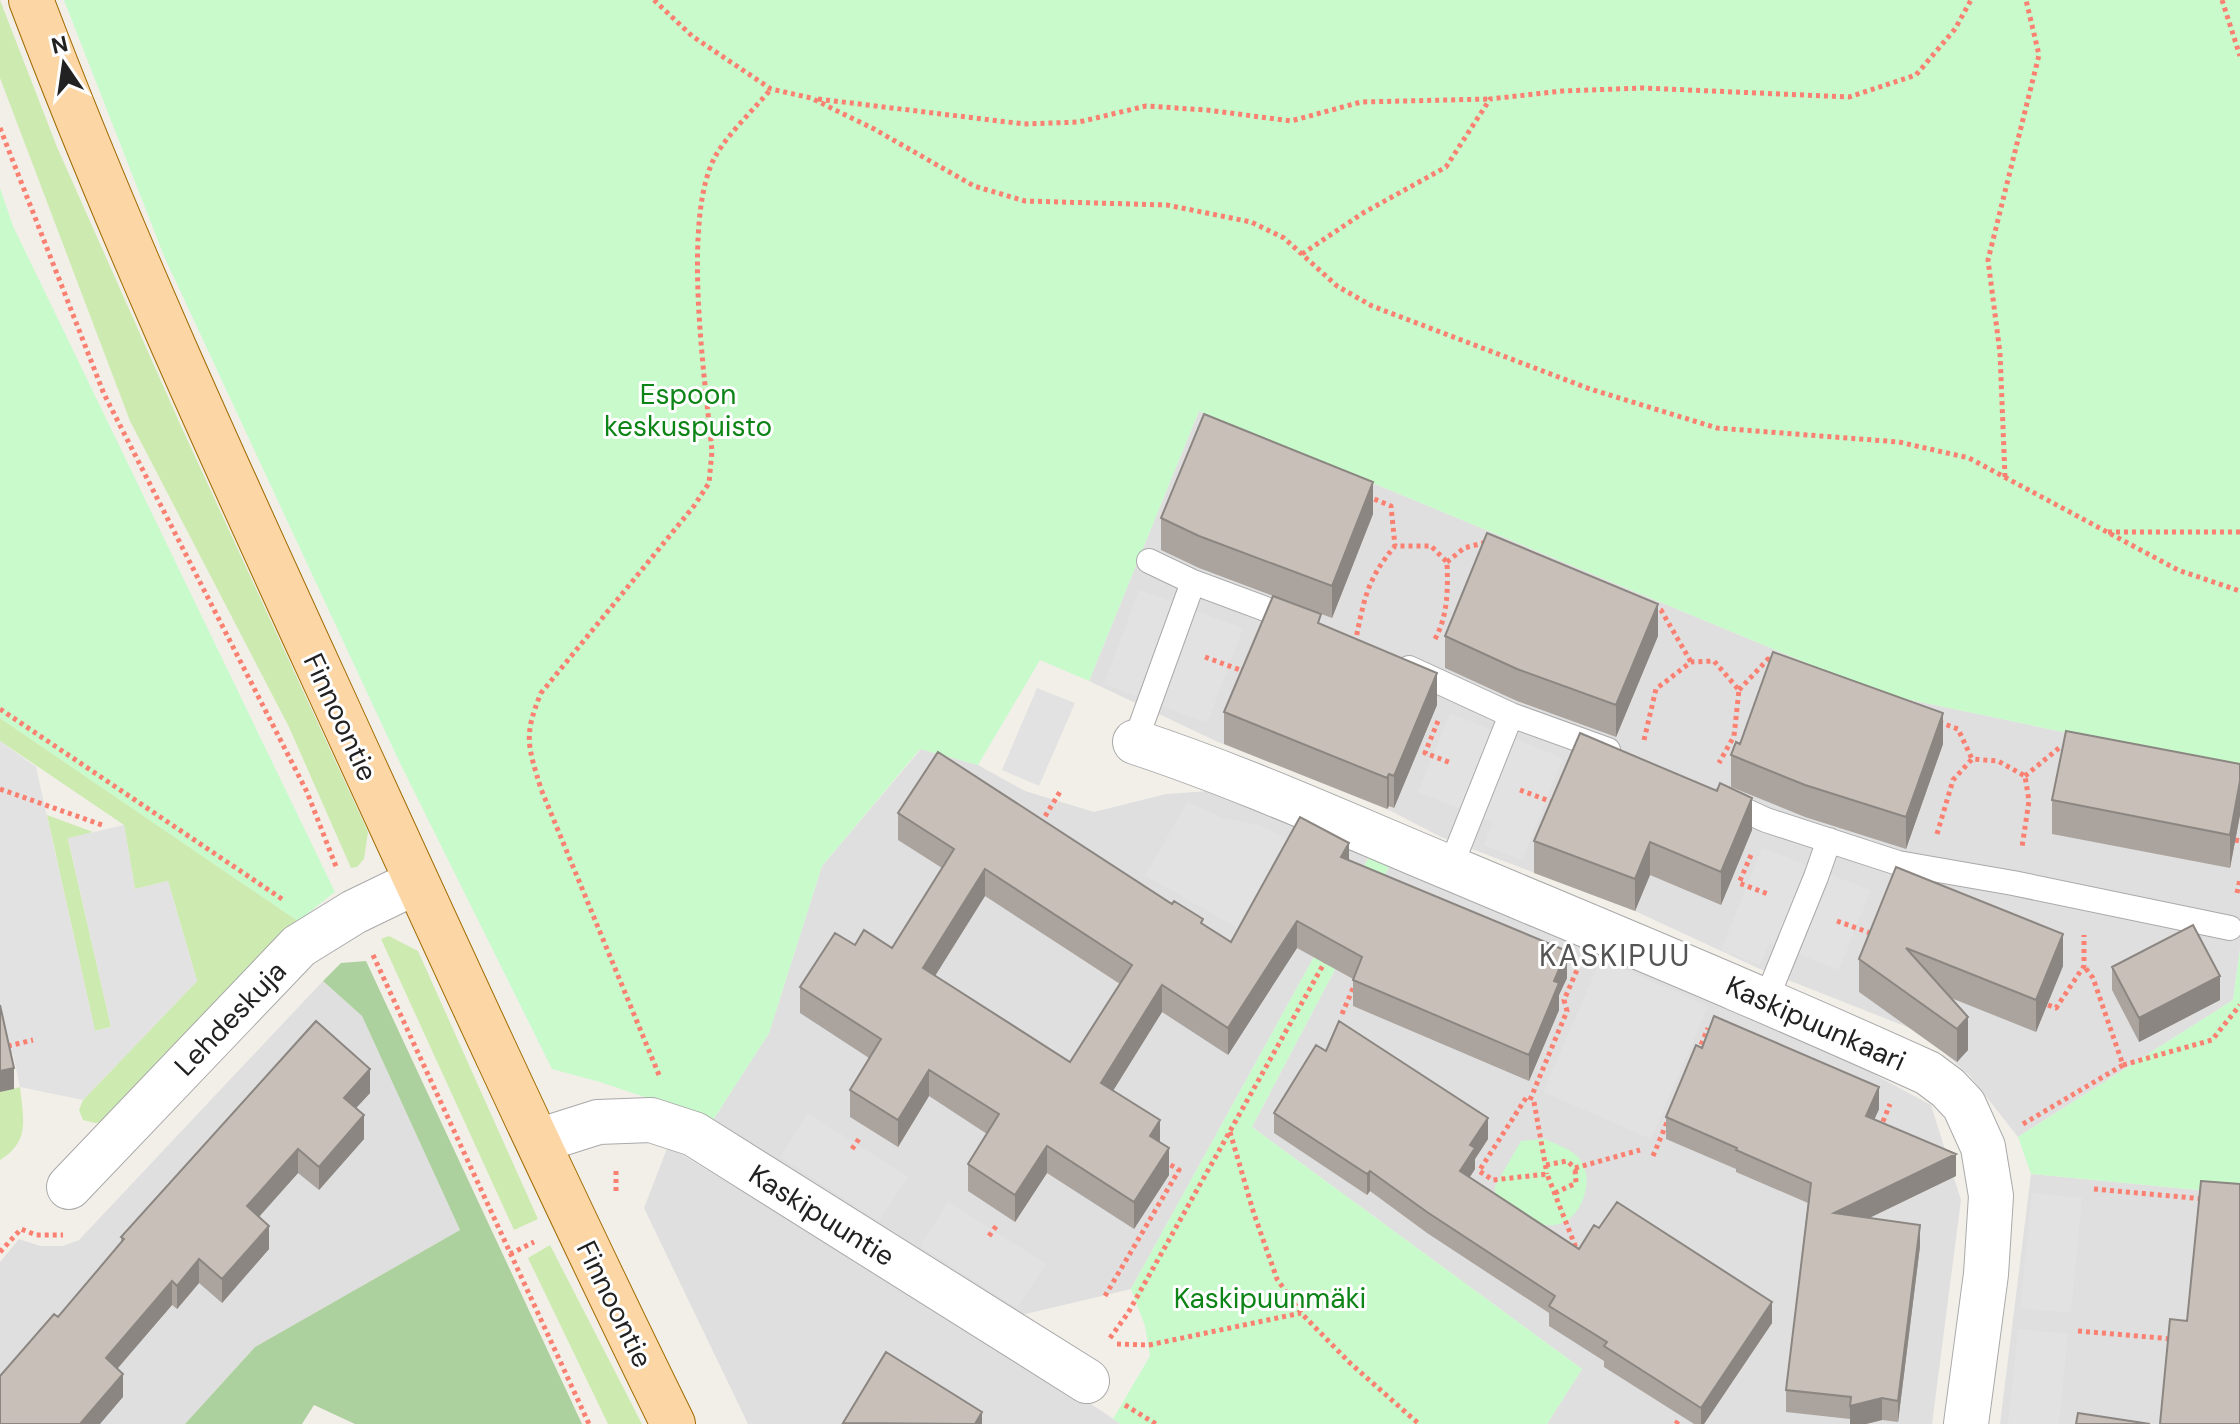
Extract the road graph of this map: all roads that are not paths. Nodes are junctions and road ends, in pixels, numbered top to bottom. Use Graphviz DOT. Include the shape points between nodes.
graph roads {
  1 [pos="31,0"];
  2 [pos="1149,561"];
  3 [pos="1193,582"];
  4 [pos="1355,643"];
  5 [pos="1392,660"];
  6 [pos="1511,715"];
  7 [pos="1135,742"];
  8 [pos="1639,761"];
  9 [pos="1703,792"];
  10 [pos="1829,840"];
  11 [pos="1450,868"];
  12 [pos="416,882"];
  13 [pos="2230,928"];
  14 [pos="1747,992"];
  15 [pos="538,1141"];
  16 [pos="69,1187"];
  17 [pos="1096,1362"];
  18 [pos="673,1424"];
  19 [pos="1966,1424"];
  1 -- 12 [label="main road, Finnoontie" via="212,435"];
  2 -- 3 [label="lane"];
  3 -- 4 [label="lane"];
  3 -- 7 [label="lane"];
  5 -- 6 [label="lane"];
  6 -- 8 [label="lane"];
  6 -- 11 [label="lane"];
  7 -- 11 [label="street, Kaskipuunkaari"];
  9 -- 10 [label="lane"];
  10 -- 13 [label="lane" via="1898,863"];
  10 -- 14 [label="lane" via="1804,907"];
  11 -- 14 [label="street, Kaskipuunkaari"];
  12 -- 15 [label="main road, Finnoontie"];
  12 -- 16 [label="street, Lehdeskuja" via="299,946"];
  14 -- 19 [label="street, Kaskipuunkaari" via="1928,1073 1964,1105 1983,1147 1991,1196"];
  15 -- 17 [label="street, Kaskipuuntie" via="598,1122 651,1120 694,1134"];
  15 -- 18 [label="main road, Finnoontie"];
}
